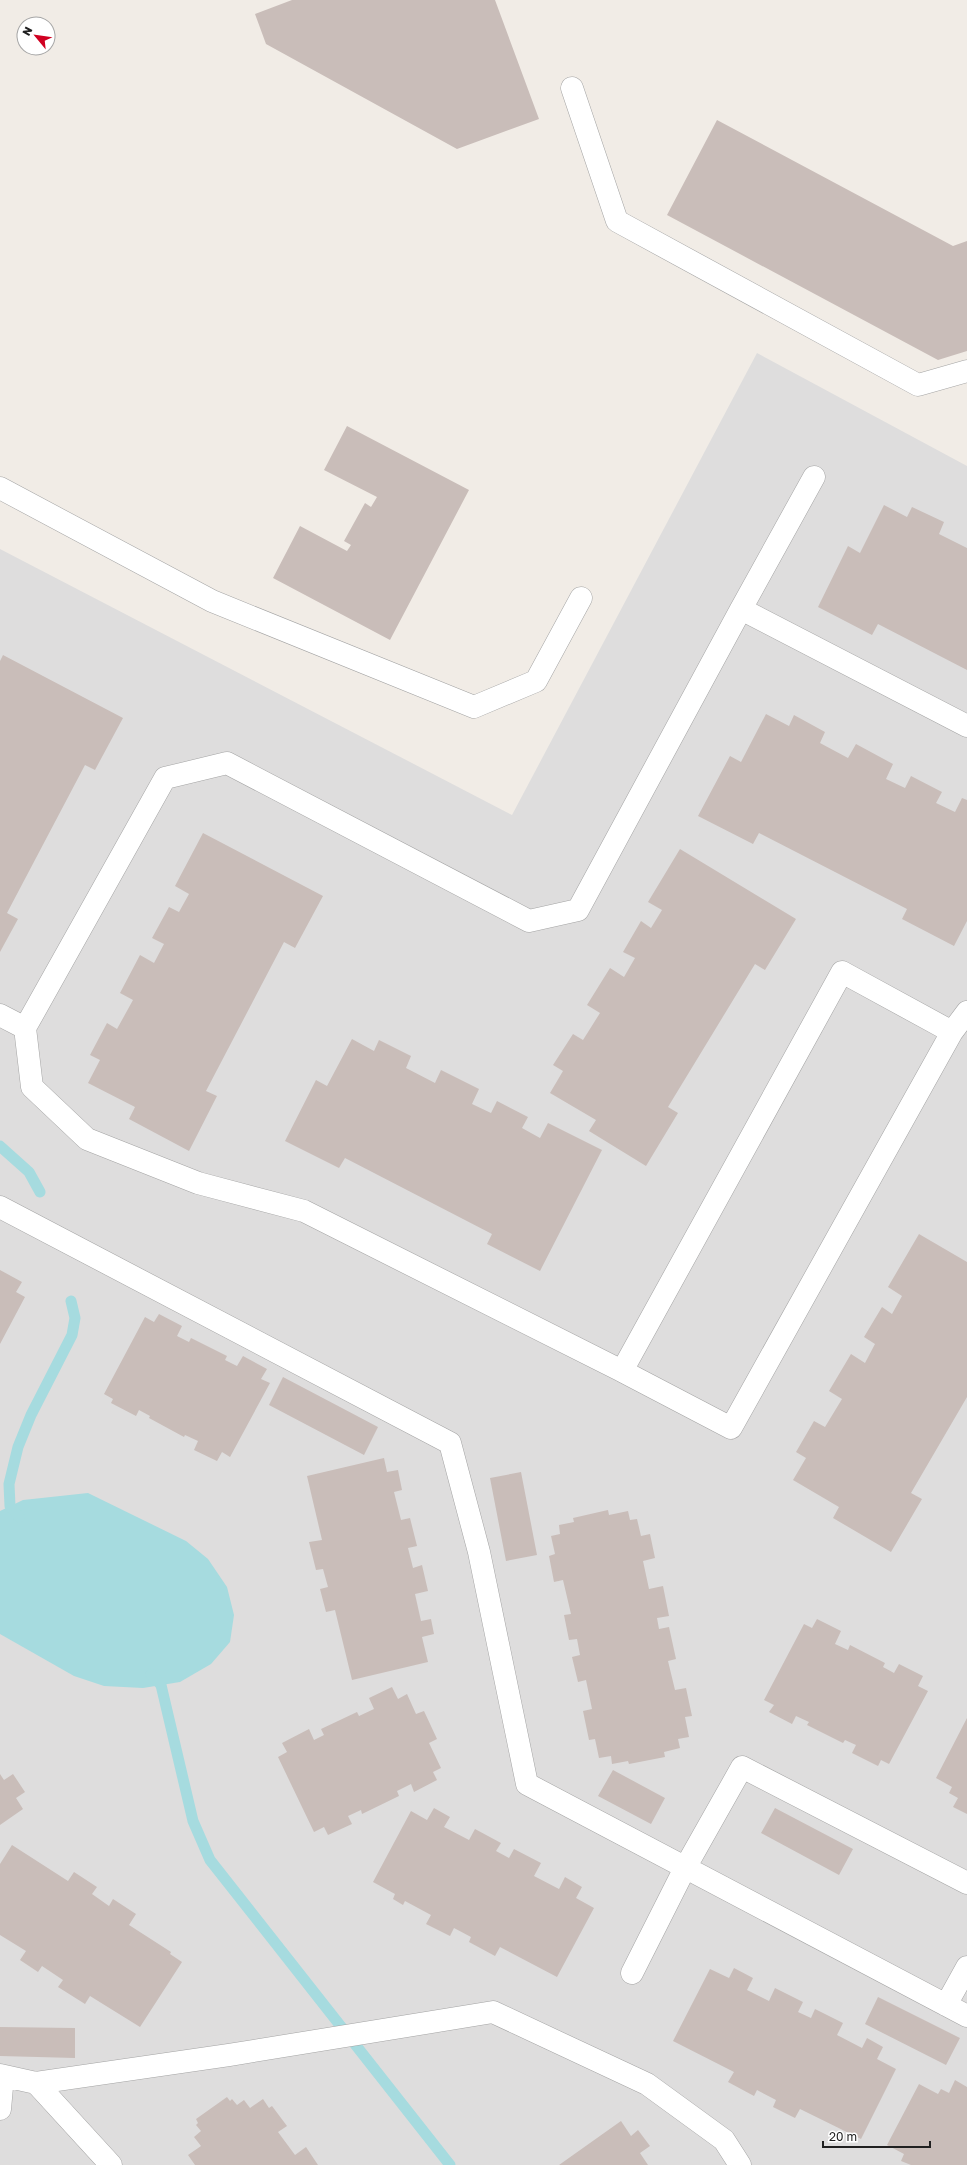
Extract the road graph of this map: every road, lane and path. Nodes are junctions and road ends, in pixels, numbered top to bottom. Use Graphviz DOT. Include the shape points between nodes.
graph roads {
  1 [pos="572,88"];
  2 [pos="967,371"];
  3 [pos="814,477"];
  4 [pos="0,488"];
  5 [pos="581,598"];
  6 [pos="741,609"];
  7 [pos="967,726"];
  8 [pos="967,1012"];
  9 [pos="0,1015"];
  10 [pos="25,1028"];
  11 [pos="952,1032"];
  12 [pos="0,1207"];
  13 [pos="622,1371"];
  14 [pos="685,1868"];
  15 [pos="967,1883"];
  16 [pos="967,1967"];
  17 [pos="632,1973"];
  18 [pos="946,2005"];
  19 [pos="967,2016"];
  20 [pos="2,2075"];
  21 [pos="36,2083"];
  22 [pos="0,2110"];
  23 [pos="111,2165"];
  24 [pos="740,2165"];
  1 -- 2 [label="lane" via="617,221 918,385"];
  3 -- 6 [label="lane"];
  4 -- 5 [label="lane" via="212,601 474,707 536,681"];
  6 -- 7 [label="lane"];
  6 -- 10 [label="lane" via="578,910 529,921 227,763 165,778"];
  8 -- 11 [label="lane"];
  9 -- 10 [label="lane"];
  10 -- 13 [label="lane" via="32,1088 87,1139 198,1183 304,1211"];
  11 -- 13 [label="lane" via="731,1428"];
  11 -- 13 [label="lane" via="842,972"];
  12 -- 14 [label="lane" via="450,1443 480,1552 527,1784"];
  14 -- 15 [label="lane" via="742,1767"];
  14 -- 17 [label="lane"];
  14 -- 18 [label="lane"];
  16 -- 18 [label="lane"];
  18 -- 19 [label="lane"];
  20 -- 21 [label="lane"];
  20 -- 22 [label="lane"];
  21 -- 23 [label="lane"];
  21 -- 24 [label="lane" via="230,2055 493,2012 647,2084 724,2140"];
}
